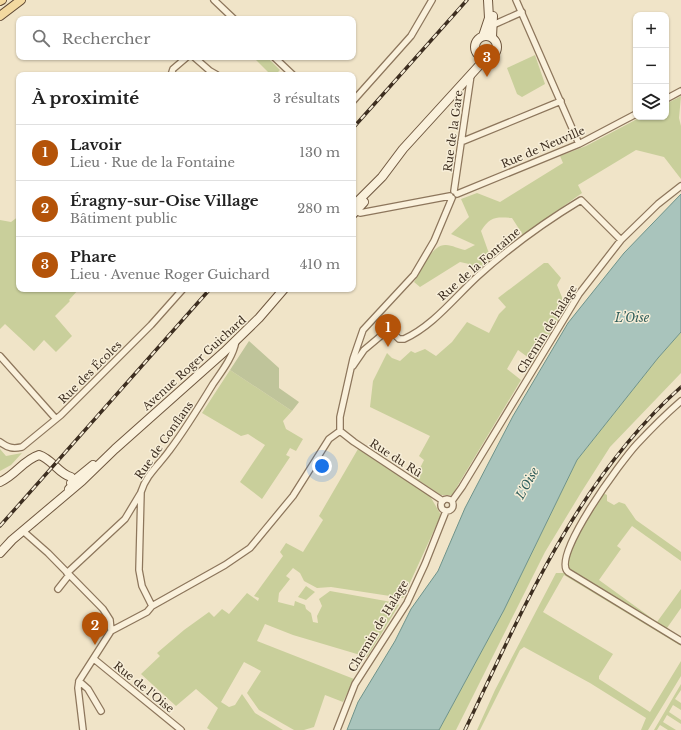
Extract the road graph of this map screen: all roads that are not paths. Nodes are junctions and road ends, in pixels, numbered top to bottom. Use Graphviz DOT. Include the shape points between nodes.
graph roads {
  1 [pos="21,0"];
  2 [pos="214,0"];
  3 [pos="432,0"];
  4 [pos="488,0"];
  5 [pos="493,0"];
  6 [pos="516,0"];
  7 [pos="522,12"];
  8 [pos="0,16"];
  9 [pos="231,16"];
  10 [pos="493,25"];
  11 [pos="483,36"];
  12 [pos="492,37"];
  13 [pos="482,57"];
  14 [pos="183,60"];
  15 [pos="197,60"];
  16 [pos="277,60"];
  17 [pos="172,72"];
  18 [pos="212,72"];
  19 [pos="290,72"];
  20 [pos="471,73"];
  21 [pos="681,91"];
  22 [pos="669,97"];
  23 [pos="356,98"];
  24 [pos="561,101"];
  25 [pos="633,116"];
  26 [pos="461,142"];
  27 [pos="579,144"];
  28 [pos="384,174"];
  29 [pos="681,186"];
  30 [pos="453,195"];
  31 [pos="356,206"];
  32 [pos="356,208"];
  33 [pos="356,211"];
  34 [pos="621,240"];
  35 [pos="180,292"];
  36 [pos="281,292"];
  37 [pos="236,340"];
  38 [pos="0,356"];
  39 [pos="353,366"];
  40 [pos="681,401"];
  41 [pos="56,419"];
  42 [pos="340,431"];
  43 [pos="0,442"];
  44 [pos="0,482"];
  45 [pos="72,482"];
  46 [pos="141,492"];
  47 [pos="443,501"];
  48 [pos="452,501"];
  49 [pos="446,511"];
  50 [pos="23,530"];
  51 [pos="0,553"];
  52 [pos="68,574"];
  53 [pos="58,589"];
  54 [pos="152,606"];
  55 [pos="111,631"];
  56 [pos="681,641"];
  57 [pos="94,659"];
  58 [pos="79,681"];
  59 [pos="101,711"];
  60 [pos="84,730"];
  61 [pos="181,730"];
  62 [pos="337,730"];
  1 -- 8 [label="main road"];
  2 -- 9 [label="street"];
  3 -- 23 [label="street" via="411,36"];
  4 -- 11 [label="main road" via="489,18"];
  5 -- 10 [label="main road"];
  6 -- 7 [label="street"];
  7 -- 10 [label="street"];
  7 -- 24 [label="street"];
  10 -- 12 [label="main road"];
  11 -- 12 [label="main road"];
  11 -- 13 [label="main road" via="477,40 475,46"];
  12 -- 13 [label="main road" via="497,42 498,50 493,56"];
  13 -- 20 [label="main road"];
  14 -- 17 [label="street"];
  15 -- 18 [label="street"];
  16 -- 19 [label="street"];
  20 -- 26 [label="street, Rue de la Gare"];
  20 -- 28 [label="main road"];
  21 -- 22 [label="street"];
  24 -- 26 [label="street"];
  24 -- 27 [label="street"];
  25 -- 27 [label="street, Rue de Neuville"];
  26 -- 30 [label="street, Rue de la Gare"];
  27 -- 30 [label="street, Rue de Neuville"];
  28 -- 31 [label="main road"];
  28 -- 32 [label="main road"];
  29 -- 34 [label="street, Chemin de halage" via="658,204"];
  30 -- 33 [label="street, Rue de Neuville" via="360,213"];
  30 -- 39 [label="street, Rue de la Gare" via="434,241 414,275 363,330"];
  34 -- 39 [label="street, Rue de la Fontaine" via="580,200 533,230 478,276 431,321 404,339 399,339 389,329 364,350"];
  34 -- 48 [label="street, Chemin de halage" via="579,294"];
  35 -- 41 [label="street, Rue des Écoles" via="151,326"];
  36 -- 37 [label="main road, Avenue Roger Guichard"];
  37 -- 45 [label="main road, Avenue Roger Guichard" via="115,449"];
  37 -- 46 [label="street, Rue de Conflans" via="224,368 168,452 146,480"];
  38 -- 41 [label="street"];
  39 -- 42 [label="street, Rue de la Gare" via="340,417"];
  40 -- 56 [label="street" via="637,444 609,481 575,535 564,563 568,572"];
  41 -- 43 [label="street, Rue des Écoles" via="22,446 8,448"];
  42 -- 47 [label="street, Rue du Rû"];
  42 -- 54 [label="street" via="329,439 293,496 250,548 226,565"];
  44 -- 45 [label="main road" via="14,474 30,458 39,455 55,465"];
  45 -- 50 [label="main road, Avenue Roger Guichard"];
  45 -- 50 [label="main road, Avenue Roger Guichard" via="50,509"];
  46 -- 52 [label="street" via="125,519"];
  46 -- 54 [label="street, Rue de Conflans" via="139,570 142,586"];
  47 -- 48 [label="street"];
  47 -- 49 [label="street" via="442,508"];
  48 -- 49 [label="street" via="452,508"];
  49 -- 62 [label="street, Chemin de Halage" via="407,604 355,684"];
  50 -- 51 [label="main road, Avenue Roger Guichard"];
  50 -- 52 [label="street"];
  52 -- 53 [label="street"];
  52 -- 55 [label="street" via="103,609 110,620"];
  54 -- 55 [label="street" via="147,612"];
  55 -- 57 [label="street"];
  57 -- 58 [label="street"];
  57 -- 61 [label="street, Rue de l'Oise"];
  58 -- 59 [label="street"];
  58 -- 60 [label="street"];
}
